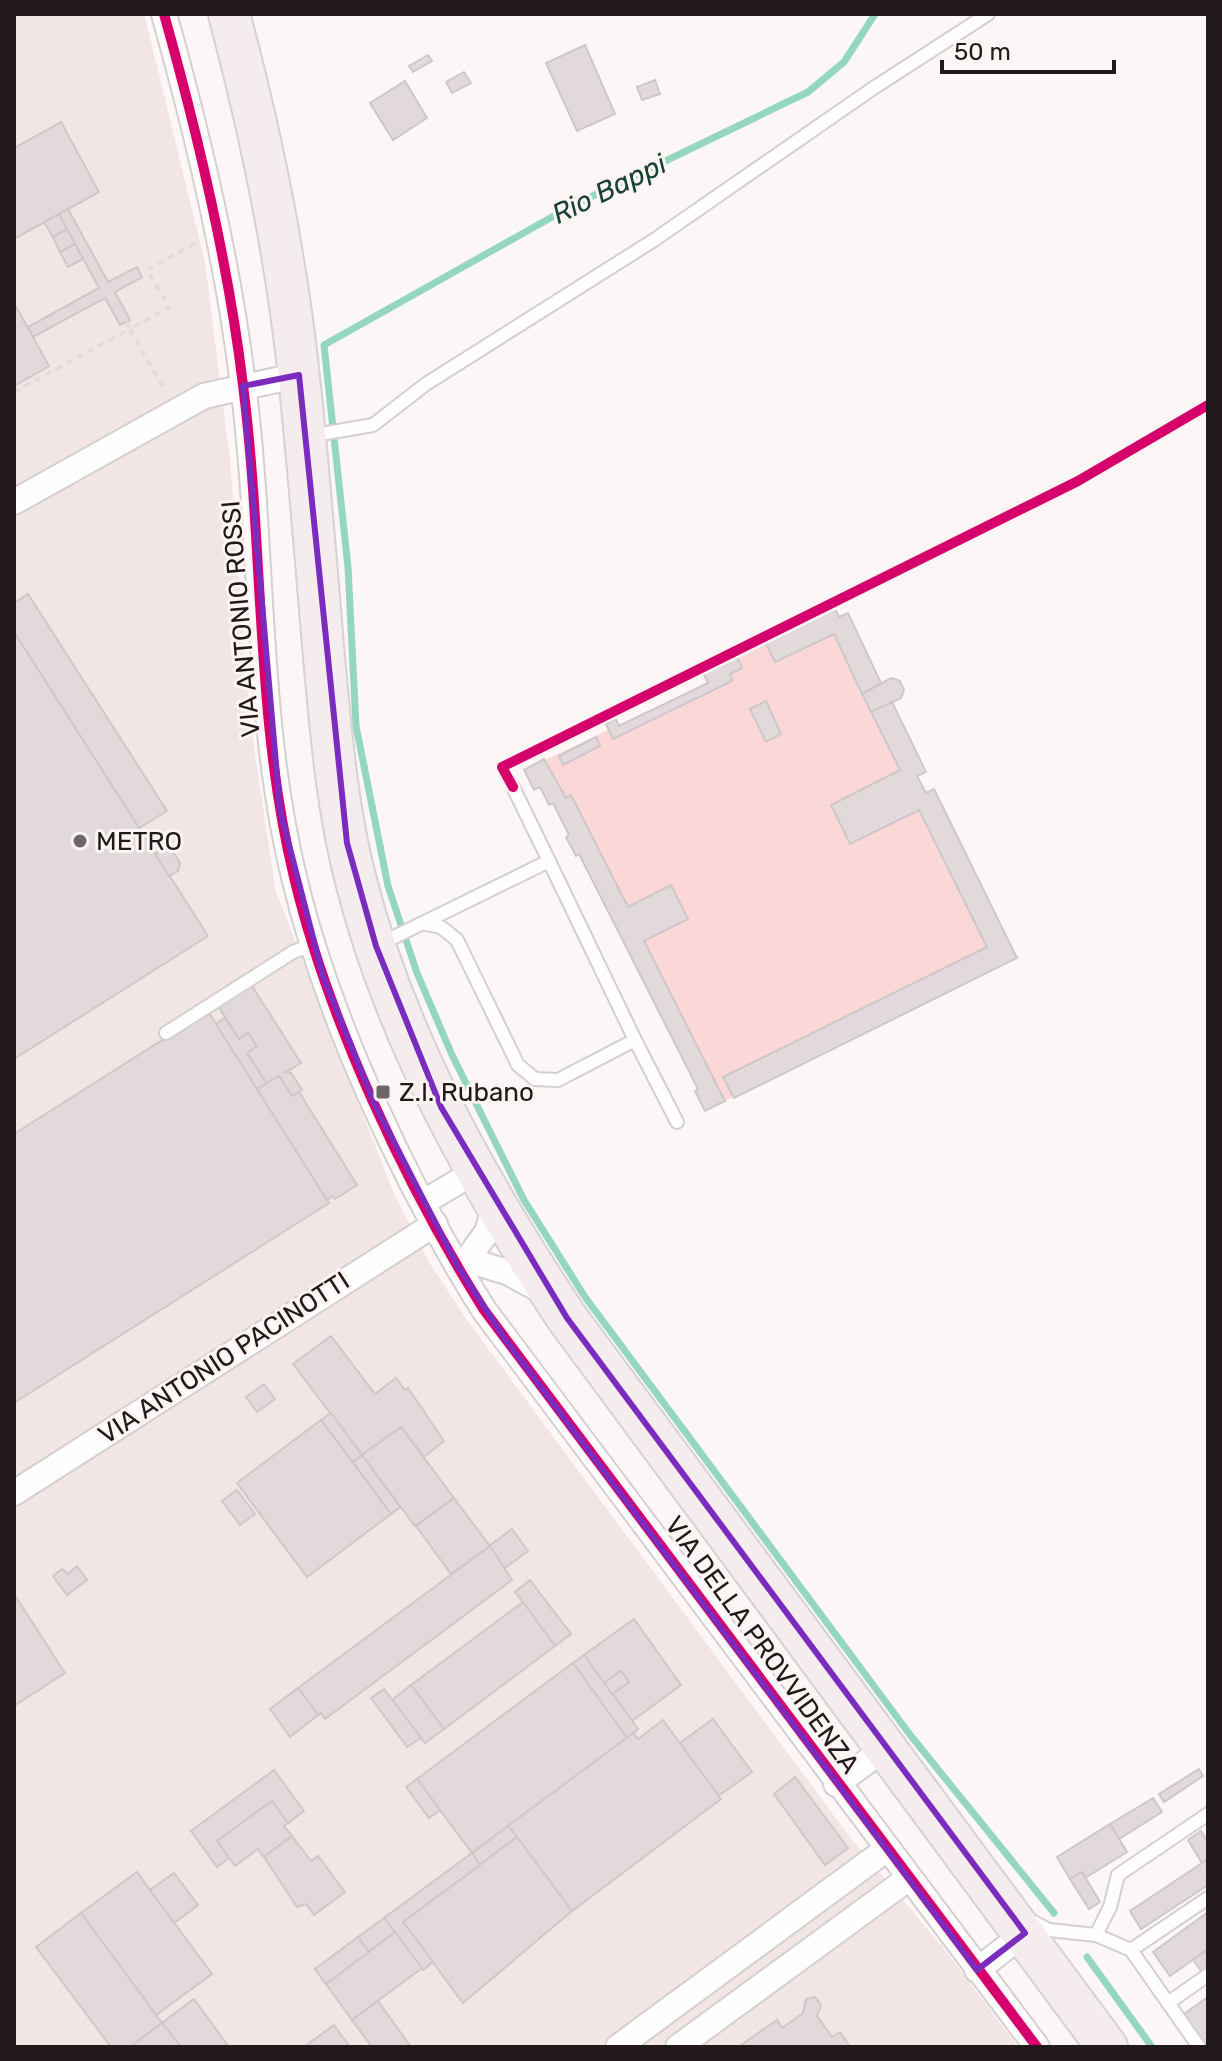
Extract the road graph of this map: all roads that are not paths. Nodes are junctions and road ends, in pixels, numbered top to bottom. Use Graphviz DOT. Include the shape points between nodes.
graph roads {
  1 [pos="164,14"];
  2 [pos="229,14"];
  3 [pos="988,14"];
  4 [pos="299,375"];
  5 [pos="243,386"];
  6 [pos="313,435"];
  7 [pos="14,502"];
  8 [pos="513,787"];
  9 [pos="549,861"];
  10 [pos="422,926"];
  11 [pos="387,941"];
  12 [pos="312,945"];
  13 [pos="166,1033"];
  14 [pos="635,1040"];
  15 [pos="677,1122"];
  16 [pos="476,1171"];
  17 [pos="424,1202"];
  18 [pos="495,1206"];
  19 [pos="435,1224"];
  20 [pos="462,1262"];
  21 [pos="554,1298"];
  22 [pos="14,1493"];
  23 [pos="887,1747"];
  24 [pos="836,1784"];
  25 [pos="1208,1814"];
  26 [pos="887,1849"];
  27 [pos="909,1878"];
  28 [pos="1208,1898"];
  29 [pos="1016,1921"];
  30 [pos="1096,1935"];
  31 [pos="1131,1950"];
  32 [pos="977,1970"];
  33 [pos="1208,1975"];
  34 [pos="1168,2003"];
  35 [pos="618,2047"];
  36 [pos="678,2047"];
  37 [pos="1037,2047"];
  38 [pos="1107,2047"];
  39 [pos="1199,2047"];
  1 -- 5 [label="street, VIA ANTONIO ROSSI" via="211,199"];
  2 -- 4 [label="main road" via="254,107"];
  3 -- 6 [label="lane" via="654,240 426,384 373,425"];
  4 -- 5 [label="street"];
  4 -- 6 [label="main road"];
  5 -- 7 [label="street" via="189,403"];
  5 -- 12 [label="street, VIA ANTONIO ROSSI" via="280,810"];
  6 -- 11 [label="main road" via="338,795 356,884"];
  8 -- 9 [label="lane"];
  9 -- 10 [label="lane"];
  9 -- 14 [label="lane"];
  10 -- 11 [label="lane"];
  10 -- 14 [label="lane" via="441,927 457,940 518,1065 535,1079 558,1080"];
  11 -- 16 [label="main road" via="419,1059"];
  12 -- 13 [label="lane"];
  12 -- 17 [label="street, VIA ANTONIO ROSSI" via="375,1105"];
  14 -- 15 [label="lane"];
  16 -- 17 [label="street"];
  16 -- 18 [label="main road, VIA DELLA PROVVIDENZA"];
  17 -- 19 [label="street"];
  18 -- 20 [label="street" via="487,1232"];
  18 -- 21 [label="main road, VIA DELLA PROVVIDENZA"];
  19 -- 20 [label="street"];
  19 -- 22 [label="street, VIA ANTONIO PACINOTTI"];
  20 -- 21 [label="street" via="507,1272"];
  20 -- 24 [label="street, VIA DELLA PROVVIDENZA" via="505,1339"];
  21 -- 23 [label="main road, VIA DELLA PROVVIDENZA"];
  23 -- 24 [label="street"];
  23 -- 29 [label="main road, VIA DELLA PROVVIDENZA"];
  24 -- 26 [label="street, VIA DELLA PROVVIDENZA"];
  25 -- 30 [label="lane" via="1118,1875"];
  26 -- 27 [label="street, VIA DELLA PROVVIDENZA"];
  26 -- 35 [label="street"];
  27 -- 32 [label="street, VIA DELLA PROVVIDENZA"];
  27 -- 36 [label="street"];
  28 -- 31 [label="lane"];
  29 -- 30 [label="lane"];
  29 -- 32 [label="street"];
  29 -- 38 [label="main road, VIA DELLA PROVVIDENZA"];
  30 -- 31 [label="lane"];
  31 -- 34 [label="lane"];
  32 -- 37 [label="street, VIA DELLA PROVVIDENZA"];
  33 -- 34 [label="lane"];
  34 -- 39 [label="lane"];
}
